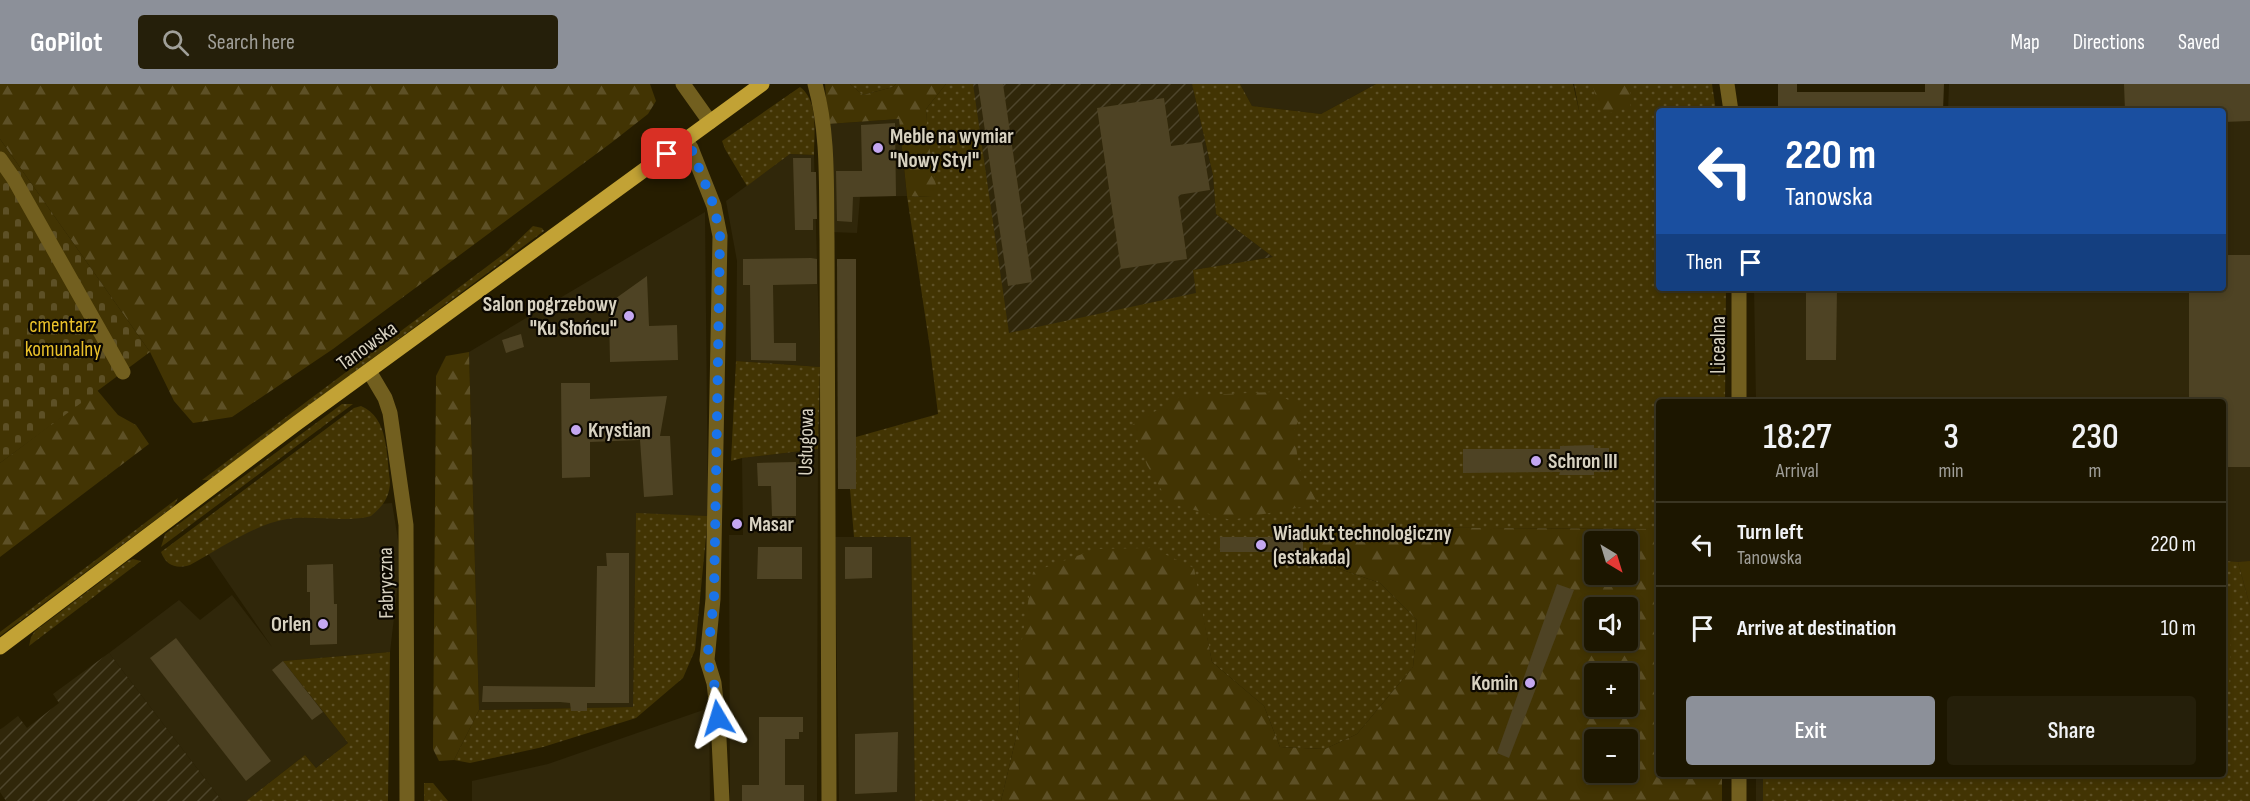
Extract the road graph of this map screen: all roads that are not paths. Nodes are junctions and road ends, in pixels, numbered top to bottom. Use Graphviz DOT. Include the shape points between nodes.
graph roads {
  1 [pos="683,84"];
  2 [pos="762,84"];
  3 [pos="815,84"];
  4 [pos="1727,84"];
  5 [pos="1731,108"];
  6 [pos="710,122"];
  7 [pos="685,140"];
  8 [pos="0,159"];
  9 [pos="1739,291"];
  10 [pos="369,370"];
  11 [pos="123,372"];
  12 [pos="1739,399"];
  13 [pos="0,647"];
  14 [pos="1739,777"];
  15 [pos="407,801"];
  16 [pos="722,801"];
  17 [pos="829,801"];
  18 [pos="1740,801"];
  1 -- 6 [label="street"];
  2 -- 6 [label="main road, Tanowska"];
  3 -- 17 [label="street, Usługowa" via="825,153"];
  4 -- 5 [label="street"];
  6 -- 7 [label="main road, Tanowska"];
  7 -- 10 [label="main road, Tanowska"];
  7 -- 16 [label="street" via="714,206 720,236 714,599 707,660 718,718"];
  8 -- 11 [label="street"];
  9 -- 12 [label="street, Licealna"];
  10 -- 13 [label="main road, Tanowska"];
  10 -- 15 [label="street, Fabryczna" via="390,413 405,516"];
  14 -- 18 [label="street"];
}
